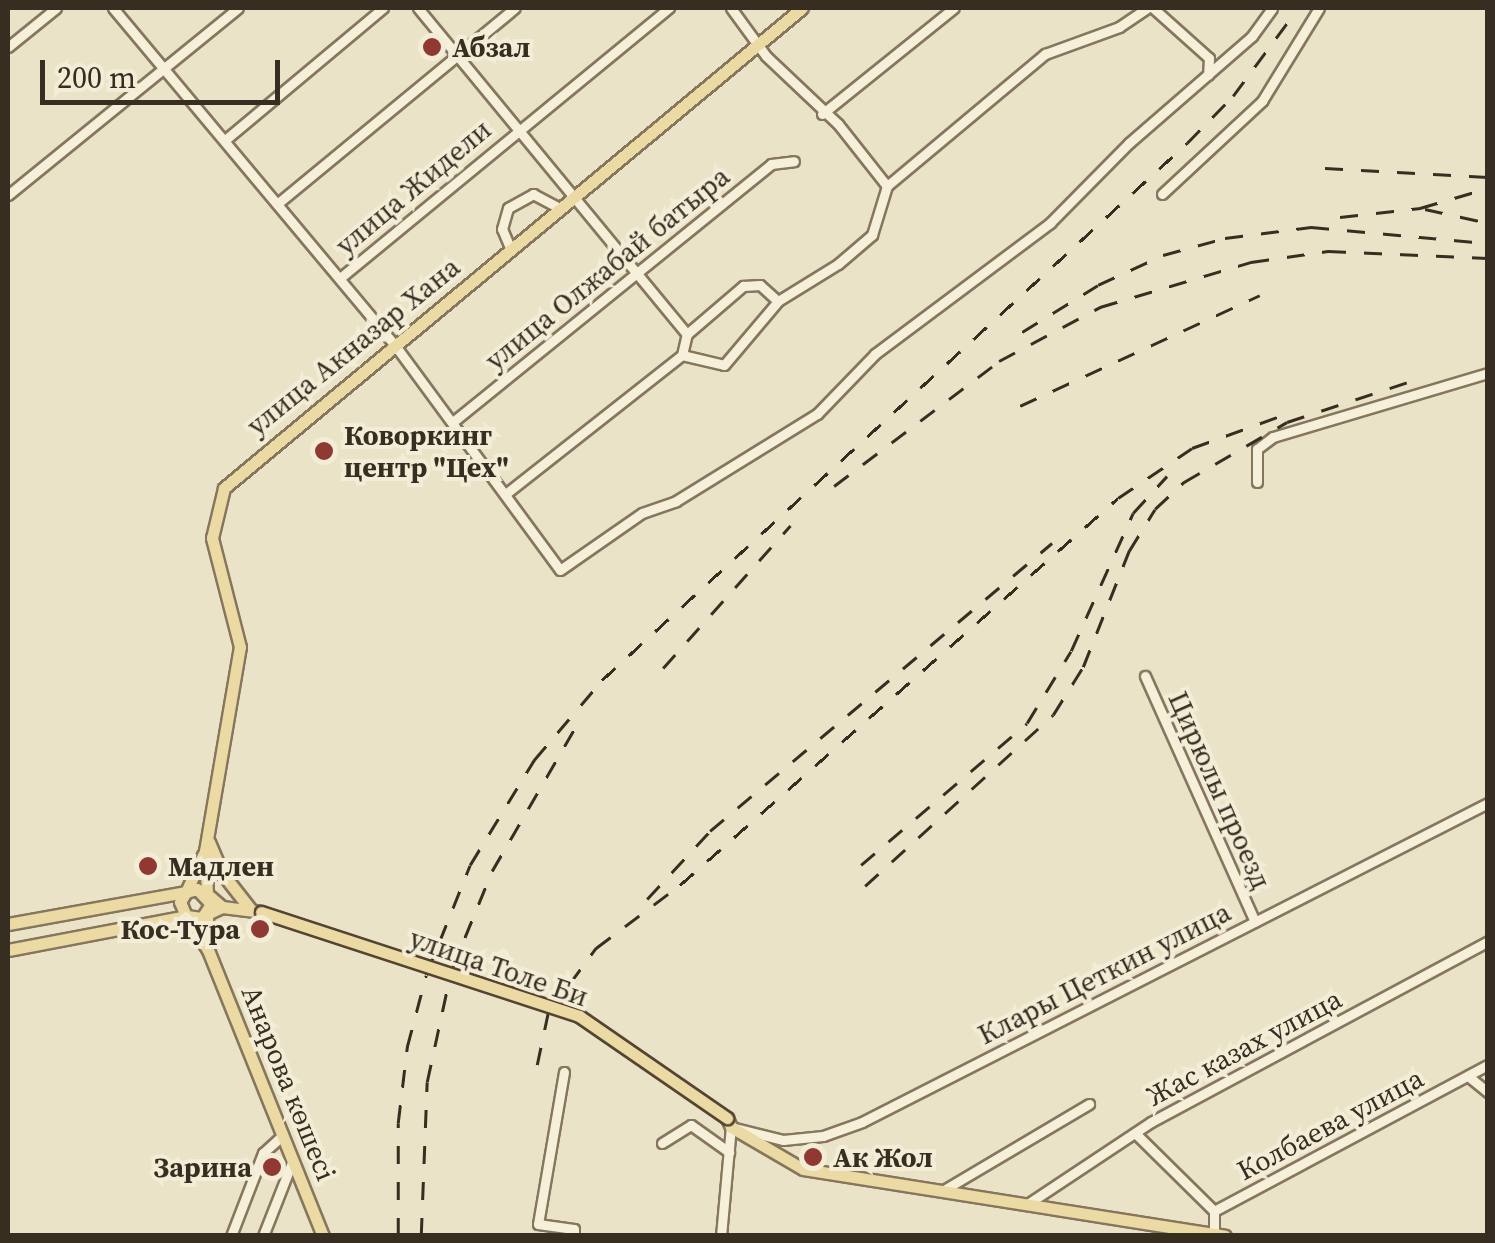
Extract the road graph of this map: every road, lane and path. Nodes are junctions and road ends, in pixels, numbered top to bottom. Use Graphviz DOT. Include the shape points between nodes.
graph roads {
  1 [pos="56,8"];
  2 [pos="113,8"];
  3 [pos="238,8"];
  4 [pos="384,8"];
  5 [pos="418,8"];
  6 [pos="515,8"];
  7 [pos="669,8"];
  8 [pos="731,8"];
  9 [pos="802,8"];
  10 [pos="954,8"];
  11 [pos="1150,8"];
  12 [pos="1272,8"];
  13 [pos="1319,8"];
  14 [pos="760,42"];
  15 [pos="8,47"];
  16 [pos="456,58"];
  17 [pos="164,69"];
  18 [pos="1208,74"];
  19 [pos="822,114"];
  20 [pos="515,130"];
  21 [pos="226,140"];
  22 [pos="794,161"];
  23 [pos="887,186"];
  24 [pos="1162,194"];
  25 [pos="8,195"];
  26 [pos="574,199"];
  27 [pos="277,204"];
  28 [pos="561,209"];
  29 [pos="511,250"];
  30 [pos="636,273"];
  31 [pos="340,278"];
  32 [pos="778,301"];
  33 [pos="687,334"];
  34 [pos="394,344"];
  35 [pos="682,355"];
  36 [pos="1488,373"];
  37 [pos="454,421"];
  38 [pos="1257,482"];
  39 [pos="508,492"];
  40 [pos="1145,676"];
  41 [pos="1488,803"];
  42 [pos="207,837"];
  43 [pos="205,851"];
  44 [pos="186,892"];
  45 [pos="207,894"];
  46 [pos="222,907"];
  47 [pos="256,911"];
  48 [pos="207,914"];
  49 [pos="186,916"];
  50 [pos="1254,922"];
  51 [pos="8,924"];
  52 [pos="1488,940"];
  53 [pos="8,950"];
  54 [pos="208,950"];
  55 [pos="1488,1065"];
  56 [pos="564,1072"];
  57 [pos="1468,1076"];
  58 [pos="1488,1092"];
  59 [pos="1089,1104"];
  60 [pos="729,1122"];
  61 [pos="1134,1133"];
  62 [pos="283,1135"];
  63 [pos="662,1143"];
  64 [pos="729,1152"];
  65 [pos="293,1160"];
  66 [pos="940,1193"];
  67 [pos="1028,1203"];
  68 [pos="1214,1211"];
  69 [pos="1214,1234"];
  70 [pos="230,1236"];
  71 [pos="264,1236"];
  72 [pos="323,1236"];
  73 [pos="574,1236"];
  74 [pos="721,1236"];
  75 [pos="1225,1236"];
  1 -- 15 [label="street"];
  2 -- 17 [label="street"];
  3 -- 17 [label="street"];
  4 -- 21 [label="street"];
  5 -- 16 [label="street"];
  6 -- 16 [label="street"];
  7 -- 20 [label="street, улица Жидели"];
  8 -- 14 [label="street"];
  9 -- 14 [label="main road, улица Акназар Хана"];
  10 -- 19 [label="street"];
  11 -- 18 [label="street" via="1209,58"];
  11 -- 23 [label="street" via="1119,27 1044,54"];
  12 -- 18 [label="street" via="1252,36"];
  13 -- 24 [label="street" via="1262,101"];
  14 -- 19 [label="street"];
  14 -- 26 [label="main road, улица Акназар Хана"];
  16 -- 20 [label="street"];
  16 -- 27 [label="street"];
  17 -- 21 [label="street"];
  17 -- 25 [label="street"];
  18 -- 39 [label="street" via="1050,223 876,354 818,414 676,501 642,513 560,570"];
  19 -- 23 [label="street"];
  20 -- 26 [label="street"];
  20 -- 31 [label="street, улица Жидели"];
  21 -- 27 [label="street"];
  22 -- 30 [label="street, улица Олжабай батыра" via="771,164"];
  23 -- 32 [label="street" via="872,235"];
  26 -- 28 [label="main road, улица Акназар Хана"];
  26 -- 30 [label="street"];
  27 -- 31 [label="street"];
  28 -- 29 [label="main road, улица Акназар Хана"];
  28 -- 29 [label="street" via="533,194 508,208 502,229"];
  29 -- 34 [label="main road, улица Акназар Хана"];
  30 -- 33 [label="street"];
  30 -- 37 [label="street, улица Олжабай батыра"];
  31 -- 34 [label="street"];
  32 -- 33 [label="street" via="753,282"];
  32 -- 35 [label="street" via="724,364"];
  33 -- 35 [label="street"];
  34 -- 37 [label="street"];
  34 -- 42 [label="main road, улица Акназар Хана" via="246,466 216,503 212,538 240,647"];
  35 -- 39 [label="street"];
  36 -- 38 [label="street" via="1273,437 1257,450"];
  37 -- 39 [label="street"];
  40 -- 50 [label="street, Цирюлы проезд"];
  41 -- 50 [label="street, Клары Цеткин улица"];
  42 -- 43 [label="main road, улица Акназар Хана"];
  42 -- 47 [label="main road" via="222,873"];
  43 -- 44 [label="main road, улица Акназар Хана"];
  43 -- 45 [label="main road, улица Акназар Хана"];
  44 -- 45 [label="main road"];
  44 -- 49 [label="main road" via="180,902"];
  44 -- 51 [label="main road"];
  45 -- 46 [label="main road"];
  45 -- 48 [label="main road, улица Акназар Хана"];
  46 -- 47 [label="main road, улица Толе Би"];
  46 -- 48 [label="main road"];
  47 -- 60 [label="main road, улица Толе Би, bridge" via="579,1016"];
  48 -- 49 [label="main road"];
  48 -- 54 [label="main road"];
  49 -- 53 [label="main road"];
  49 -- 54 [label="main road"];
  50 -- 60 [label="street, Клары Цеткин улица" via="862,1122 783,1140"];
  52 -- 61 [label="street, Жас казах улица"];
  54 -- 62 [label="main road, Анарова көшесі"];
  55 -- 57 [label="street, Колбаева улица"];
  56 -- 73 [label="street" via="538,1224 574,1229"];
  57 -- 58 [label="street"];
  57 -- 68 [label="street, Колбаева улица"];
  59 -- 66 [label="street"];
  60 -- 64 [label="street"];
  60 -- 66 [label="main road, улица Толе Би" via="803,1169"];
  61 -- 67 [label="street, Жас казах улица"];
  61 -- 68 [label="street"];
  62 -- 65 [label="main road, Анарова көшесі"];
  62 -- 70 [label="street" via="263,1154"];
  63 -- 64 [label="street" via="691,1125"];
  64 -- 74 [label="street"];
  65 -- 71 [label="street"];
  65 -- 72 [label="main road, Анарова көшесі"];
  66 -- 67 [label="main road, улица Толе Би"];
  67 -- 69 [label="main road, улица Толе Би"];
  68 -- 69 [label="street, Колбаева улица"];
  69 -- 75 [label="main road, улица Толе Би"];
}
